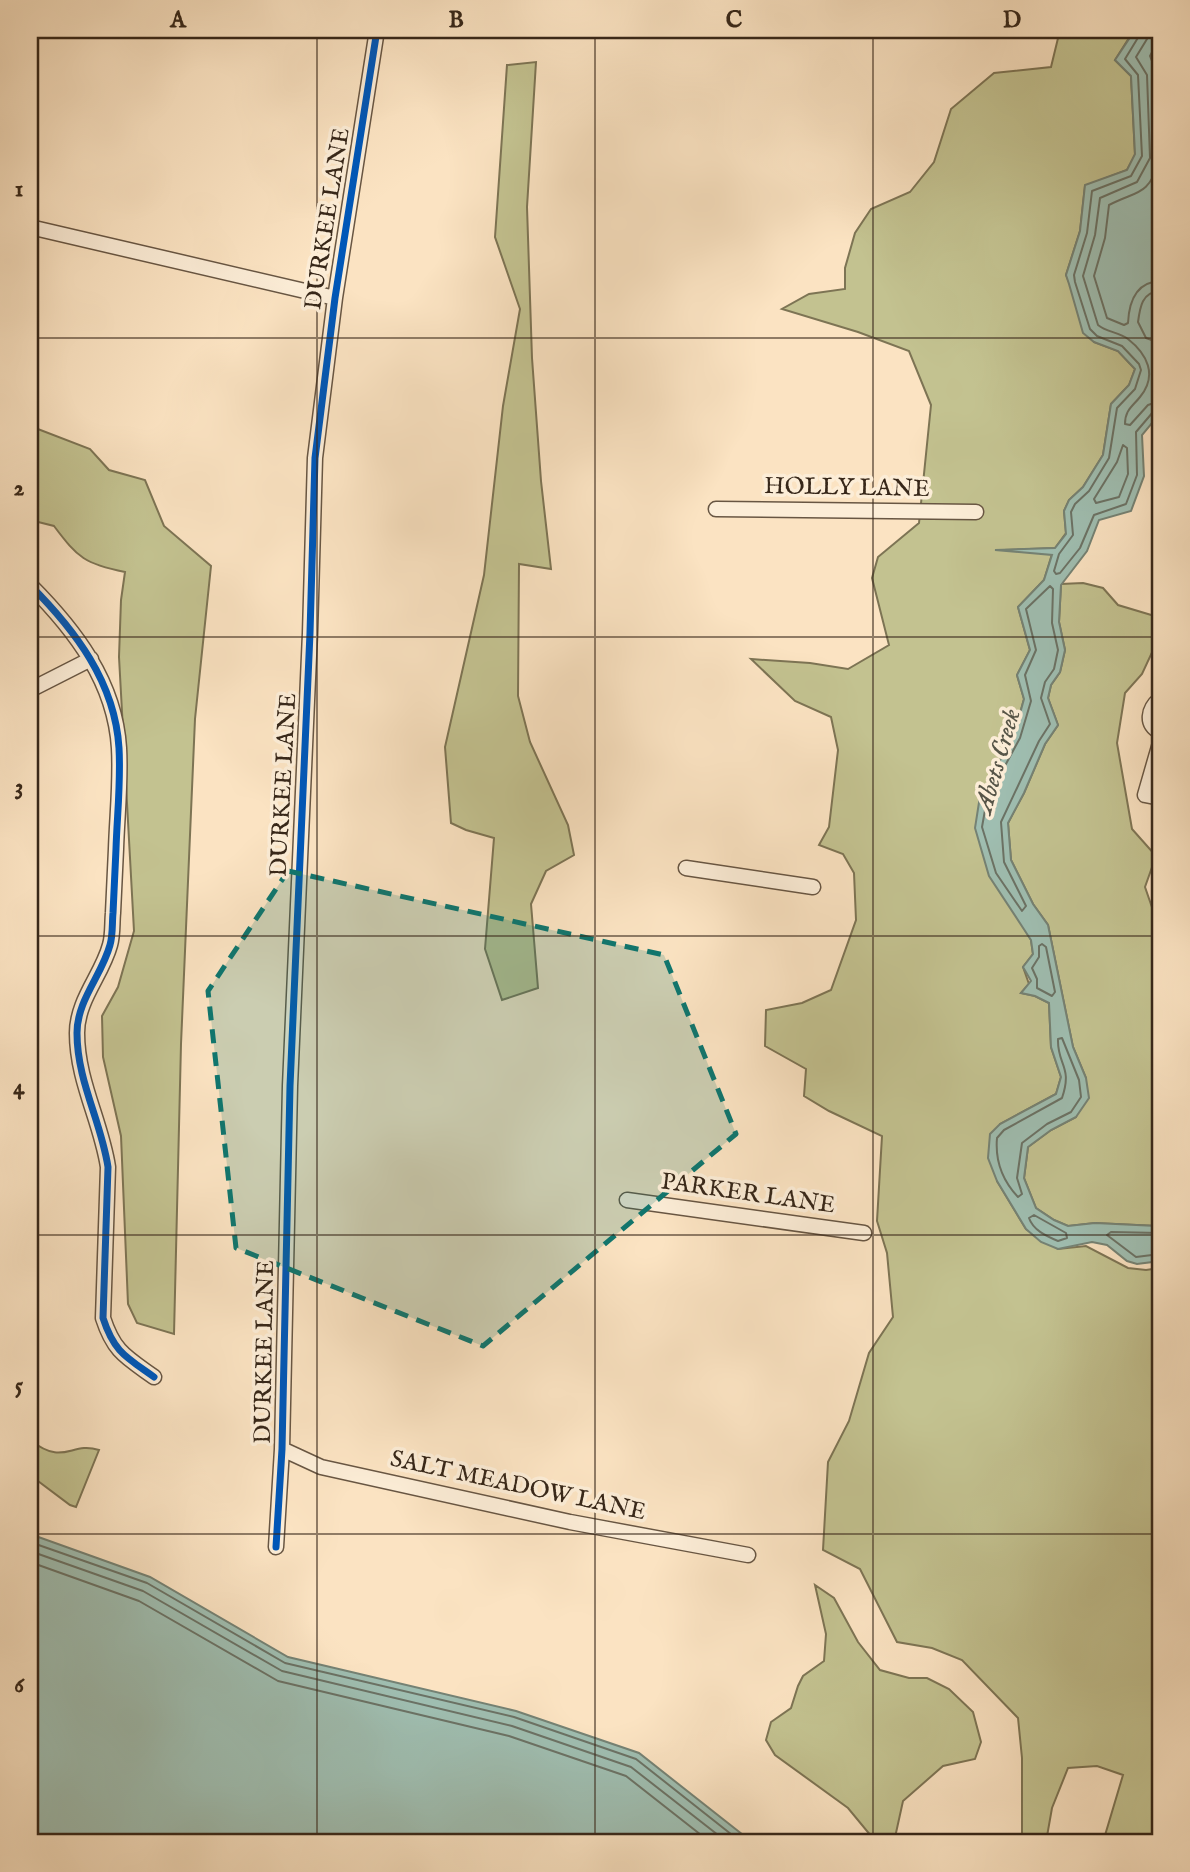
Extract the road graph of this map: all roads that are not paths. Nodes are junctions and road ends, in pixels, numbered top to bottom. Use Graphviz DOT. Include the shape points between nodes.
graph roads {
  1 [pos="377,30"];
  2 [pos="30,227"];
  3 [pos="335,298"];
  4 [pos="716,509"];
  5 [pos="976,512"];
  6 [pos="30,585"];
  7 [pos="91,659"];
  8 [pos="30,690"];
  9 [pos="1160,699"];
  10 [pos="1160,732"];
  11 [pos="1160,743"];
  12 [pos="1160,797"];
  13 [pos="686,868"];
  14 [pos="813,887"];
  15 [pos="627,1200"];
  16 [pos="864,1233"];
  17 [pos="154,1377"];
  18 [pos="282,1449"];
  19 [pos="276,1547"];
  20 [pos="748,1555"];
  1 -- 3 [label="street, DURKEE LANE"];
  2 -- 3 [label="street"];
  3 -- 18 [label="street, DURKEE LANE" via="315,458 290,1086"];
  4 -- 5 [label="street, HOLLY LANE"];
  6 -- 7 [label="street" via="73,631"];
  7 -- 8 [label="street"];
  7 -- 17 [label="street" via="110,696 119,770 111,942 82,1006 76,1031 78,1062 108,1167 103,1318 118,1351"];
  9 -- 10 [label="street" via="1149,713 1150,723"];
  11 -- 12 [label="street" via="1145,795"];
  13 -- 14 [label="street"];
  15 -- 16 [label="street, PARKER LANE"];
  18 -- 19 [label="street, DURKEE LANE"];
  18 -- 20 [label="street, SALT MEADOW LANE" via="321,1468"];
}
